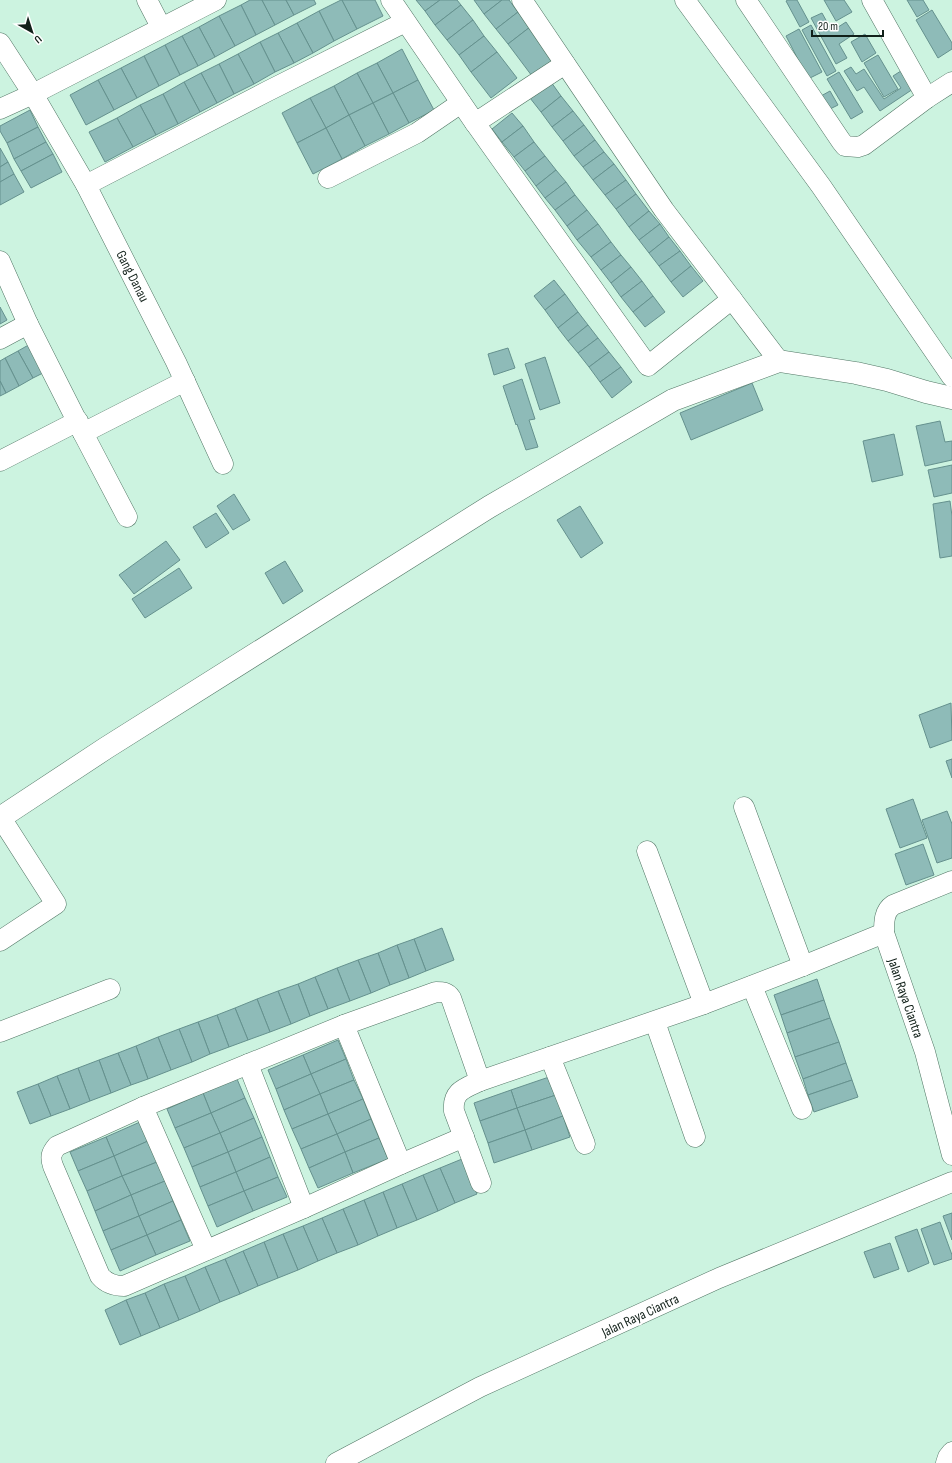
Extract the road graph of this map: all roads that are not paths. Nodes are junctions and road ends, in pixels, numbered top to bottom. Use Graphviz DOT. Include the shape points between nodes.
graph roads {
  1 [pos="147,0"];
  2 [pos="216,0"];
  3 [pos="391,0"];
  4 [pos="522,0"];
  5 [pos="685,0"];
  6 [pos="746,0"];
  7 [pos="872,0"];
  8 [pos="405,22"];
  9 [pos="161,27"];
  10 [pos="0,43"];
  11 [pos="565,64"];
  12 [pos="952,82"];
  13 [pos="33,94"];
  14 [pos="927,98"];
  15 [pos="461,103"];
  16 [pos="0,109"];
  17 [pos="475,123"];
  18 [pos="328,178"];
  19 [pos="86,184"];
  20 [pos="0,261"];
  21 [pos="732,299"];
  22 [pos="28,324"];
  23 [pos="0,339"];
  24 [pos="779,361"];
  25 [pos="952,377"];
  26 [pos="185,382"];
  27 [pos="952,398"];
  28 [pos="80,427"];
  29 [pos="0,461"];
  30 [pos="223,464"];
  31 [pos="127,517"];
  32 [pos="744,807"];
  33 [pos="1,818"];
  34 [pos="647,851"];
  35 [pos="952,881"];
  36 [pos="884,933"];
  37 [pos="0,941"];
  38 [pos="803,966"];
  39 [pos="752,986"];
  40 [pos="110,989"];
  41 [pos="704,1004"];
  42 [pos="655,1022"];
  43 [pos="344,1025"];
  44 [pos="0,1032"];
  45 [pos="550,1057"];
  46 [pos="248,1064"];
  47 [pos="480,1081"];
  48 [pos="144,1107"];
  49 [pos="802,1109"];
  50 [pos="464,1137"];
  51 [pos="695,1137"];
  52 [pos="584,1144"];
  53 [pos="952,1155"];
  54 [pos="400,1164"];
  55 [pos="952,1182"];
  56 [pos="481,1183"];
  57 [pos="304,1208"];
  58 [pos="206,1250"];
  59 [pos="952,1452"];
  60 [pos="336,1463"];
  61 [pos="946,1463"];
  1 -- 9 [label="street"];
  2 -- 9 [label="street"];
  3 -- 8 [label="street"];
  4 -- 11 [label="street"];
  5 -- 25 [label="street" via="821,186"];
  6 -- 14 [label="street" via="845,146 864,145"];
  7 -- 14 [label="street"];
  8 -- 15 [label="street"];
  8 -- 19 [label="street"];
  9 -- 13 [label="street"];
  10 -- 13 [label="street, Gang Danau"];
  11 -- 17 [label="street"];
  11 -- 21 [label="street" via="664,210"];
  12 -- 14 [label="street"];
  13 -- 16 [label="street"];
  13 -- 19 [label="street, Gang Danau"];
  15 -- 17 [label="street"];
  15 -- 18 [label="street" via="417,133"];
  17 -- 21 [label="street" via="648,366"];
  19 -- 26 [label="street, Gang Danau"];
  20 -- 22 [label="street"];
  21 -- 24 [label="street"];
  22 -- 23 [label="street"];
  22 -- 28 [label="street"];
  24 -- 27 [label="street" via="856,373"];
  24 -- 33 [label="street" via="673,400 489,507 106,748"];
  26 -- 28 [label="street"];
  26 -- 30 [label="street, Gang Danau"];
  28 -- 29 [label="street"];
  28 -- 31 [label="street"];
  32 -- 38 [label="street"];
  33 -- 37 [label="street" via="56,904"];
  34 -- 41 [label="street"];
  35 -- 36 [label="street, Jalan Raya Ciantra" via="894,904 884,918"];
  36 -- 38 [label="street"];
  36 -- 53 [label="street, Jalan Raya Ciantra" via="925,1052"];
  38 -- 39 [label="street"];
  39 -- 41 [label="street"];
  39 -- 49 [label="street"];
  40 -- 44 [label="street"];
  41 -- 42 [label="street"];
  42 -- 45 [label="street"];
  42 -- 51 [label="street"];
  43 -- 46 [label="street"];
  43 -- 47 [label="street" via="436,992 446,993 451,998"];
  43 -- 54 [label="street"];
  45 -- 47 [label="street"];
  45 -- 52 [label="street"];
  46 -- 48 [label="street"];
  46 -- 57 [label="street"];
  47 -- 50 [label="street" via="461,1090 455,1099 454,1111"];
  48 -- 58 [label="street"];
  48 -- 58 [label="street" via="57,1146 52,1152 53,1166 100,1276 116,1286 124,1286"];
  50 -- 54 [label="street"];
  50 -- 56 [label="street"];
  54 -- 57 [label="street"];
  55 -- 60 [label="street, Jalan Raya Ciantra" via="718,1278 487,1384"];
  57 -- 58 [label="street"];
  59 -- 61 [label="street"];
}
